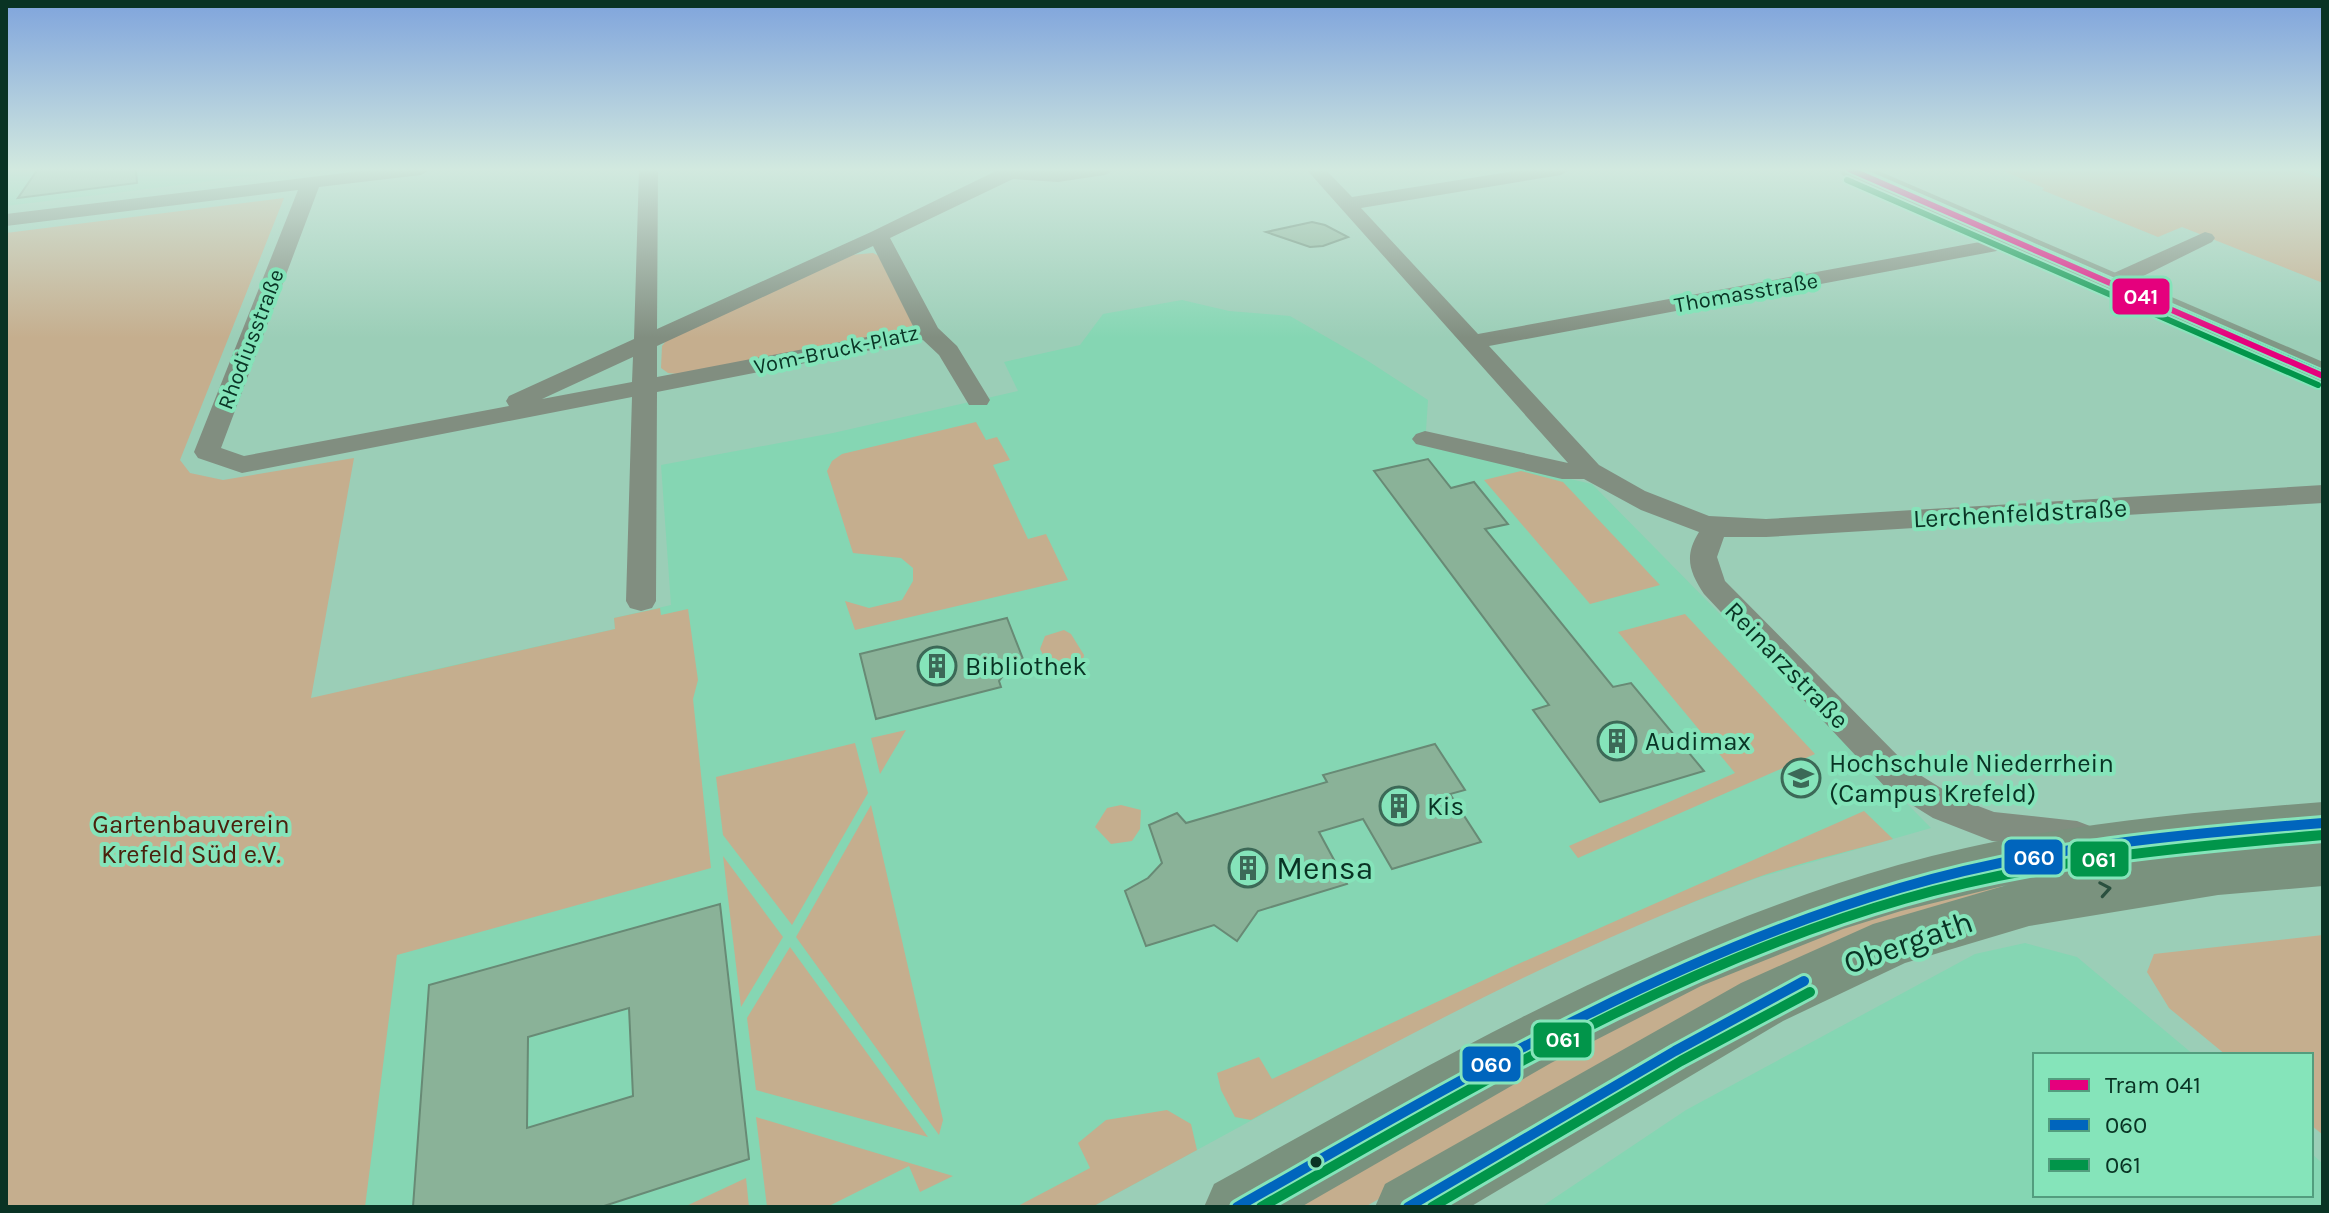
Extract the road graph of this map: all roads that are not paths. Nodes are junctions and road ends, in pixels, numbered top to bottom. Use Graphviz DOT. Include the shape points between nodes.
graph roads {
  1 [pos="295,226"];
  2 [pos="648,226"];
  3 [pos="899,226"];
  4 [pos="1366,226"];
  5 [pos="1983,226"];
  6 [pos="878,236"];
  7 [pos="2205,238"];
  8 [pos="2018,241"];
  9 [pos="2113,282"];
  10 [pos="928,332"];
  11 [pos="647,341"];
  12 [pos="1474,342"];
  13 [pos="2323,374"];
  14 [pos="643,388"];
  15 [pos="978,400"];
  16 [pos="472,422"];
  17 [pos="1425,439"];
  18 [pos="1590,471"];
  19 [pos="2323,494"];
  20 [pos="1716,528"];
  21 [pos="641,601"];
  22 [pos="2323,823"];
  23 [pos="2135,840"];
  24 [pos="2323,864"];
  25 [pos="1237,1207"];
  26 [pos="1408,1207"];
  1 -- 16 [label="street, Rhodiusstraße" via="207,452 242,465"];
  2 -- 11 [label="street"];
  3 -- 6 [label="street"];
  4 -- 12 [label="street"];
  5 -- 8 [label="main road"];
  6 -- 10 [label="street, Vom-Bruck-Platz"];
  6 -- 11 [label="street"];
  7 -- 9 [label="street"];
  8 -- 9 [label="main road"];
  8 -- 12 [label="street, Thomasstraße"];
  9 -- 13 [label="main road"];
  10 -- 14 [label="street, Vom-Bruck-Platz"];
  10 -- 15 [label="street" via="949,351"];
  11 -- 14 [label="street"];
  11 -- 16 [label="street"];
  12 -- 18 [label="street"];
  14 -- 16 [label="street, Vom-Bruck-Platz"];
  14 -- 21 [label="street"];
  17 -- 18 [label="street" via="1562,471"];
  18 -- 20 [label="street" via="1671,514"];
  19 -- 20 [label="street, Lerchenfeldstraße"];
  20 -- 23 [label="street, Reinarzstraße" via="1702,548 1702,566 1714,587 1900,780 1945,808 1992,826 2032,834"];
  22 -- 23 [label="main road, Obergath"];
  23 -- 25 [label="main road, Obergath" via="1937,879 1744,942 1544,1036"];
  26 -- 24 [label="main road, Obergath, one-way" via="1762,1002 1893,942 2029,902 2218,872"];
}
